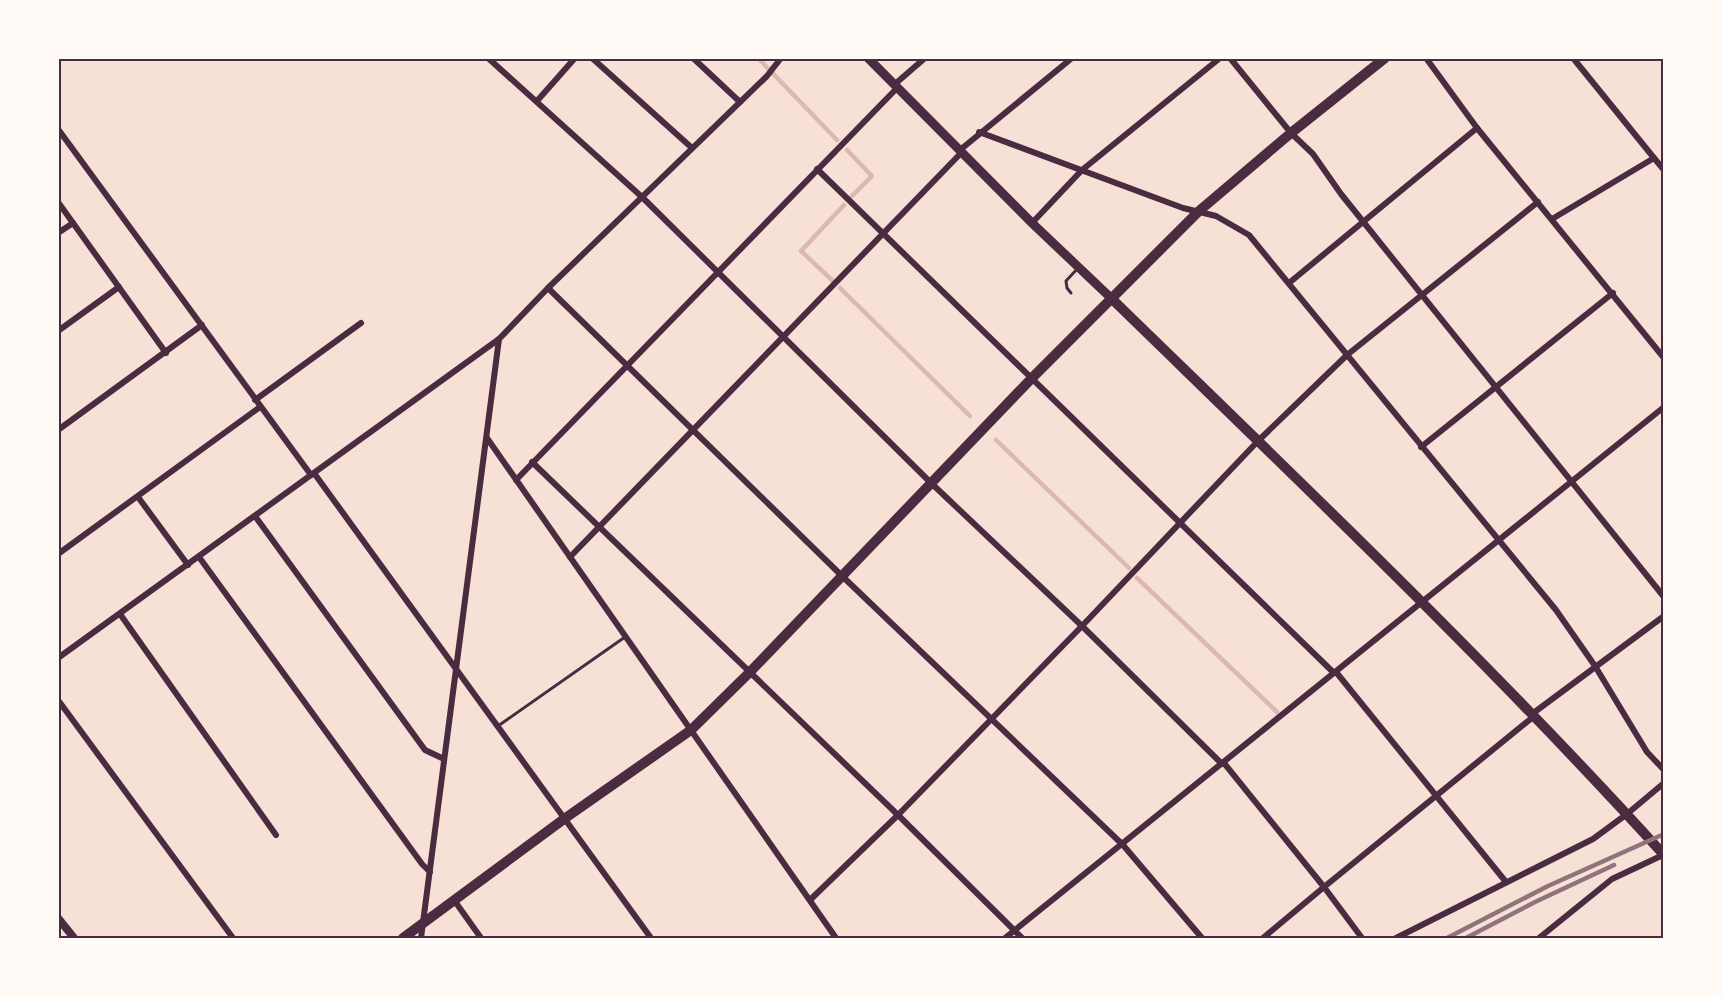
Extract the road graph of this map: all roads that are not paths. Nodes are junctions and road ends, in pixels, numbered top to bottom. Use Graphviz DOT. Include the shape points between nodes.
graph roads {
  1 [pos="488,58"];
  2 [pos="575,58"];
  3 [pos="592,58"];
  4 [pos="693,58"];
  5 [pos="781,58"];
  6 [pos="868,58"];
  7 [pos="925,58"];
  8 [pos="1220,58"];
  9 [pos="1230,58"];
  10 [pos="1385,58"];
  11 [pos="1426,58"];
  12 [pos="1573,58"];
  13 [pos="1071,59"];
  14 [pos="897,86"];
  15 [pos="537,101"];
  16 [pos="740,102"];
  17 [pos="1477,128"];
  18 [pos="59,131"];
  19 [pos="979,132"];
  20 [pos="1291,133"];
  21 [pos="692,148"];
  22 [pos="961,151"];
  23 [pos="1654,158"];
  24 [pos="817,169"];
  25 [pos="1082,170"];
  26 [pos="1664,171"];
  27 [pos="642,197"];
  28 [pos="58,202"];
  29 [pos="1538,202"];
  30 [pos="1199,211"];
  31 [pos="1552,219"];
  32 [pos="1364,221"];
  33 [pos="73,223"];
  34 [pos="1032,223"];
  35 [pos="58,233"];
  36 [pos="884,235"];
  37 [pos="1079,267"];
  38 [pos="718,273"];
  39 [pos="1289,284"];
  40 [pos="119,287"];
  41 [pos="548,288"];
  42 [pos="1071,293"];
  43 [pos="1613,293"];
  44 [pos="1423,296"];
  45 [pos="1112,299"];
  46 [pos="361,323"];
  47 [pos="202,325"];
  48 [pos="58,331"];
  49 [pos="783,338"];
  50 [pos="499,339"];
  51 [pos="166,352"];
  52 [pos="1347,356"];
  53 [pos="1664,358"];
  54 [pos="627,365"];
  55 [pos="1031,379"];
  56 [pos="1496,387"];
  57 [pos="255,400"];
  58 [pos="260,407"];
  59 [pos="1663,410"];
  60 [pos="692,429"];
  61 [pos="58,430"];
  62 [pos="487,438"];
  63 [pos="1258,441"];
  64 [pos="1421,447"];
  65 [pos="532,462"];
  66 [pos="312,474"];
  67 [pos="516,480"];
  68 [pos="1571,480"];
  69 [pos="930,483"];
  70 [pos="138,496"];
  71 [pos="255,516"];
  72 [pos="1181,522"];
  73 [pos="598,526"];
  74 [pos="1497,540"];
  75 [pos="58,554"];
  76 [pos="199,557"];
  77 [pos="570,557"];
  78 [pos="188,565"];
  79 [pos="841,575"];
  80 [pos="1664,597"];
  81 [pos="1421,603"];
  82 [pos="120,614"];
  83 [pos="1664,616"];
  84 [pos="1082,626"];
  85 [pos="625,637"];
  86 [pos="58,657"];
  87 [pos="1595,666"];
  88 [pos="1335,672"];
  89 [pos="457,673"];
  90 [pos="749,673"];
  91 [pos="58,700"];
  92 [pos="1532,716"];
  93 [pos="991,718"];
  94 [pos="496,727"];
  95 [pos="692,730"];
  96 [pos="444,759"];
  97 [pos="1223,764"];
  98 [pos="1664,770"];
  99 [pos="1664,783"];
  100 [pos="1436,795"];
  101 [pos="1627,814"];
  102 [pos="898,815"];
  103 [pos="564,819"];
  104 [pos="276,835"];
  105 [pos="1123,844"];
  106 [pos="1663,855"];
  107 [pos="430,872"];
  108 [pos="1506,882"];
  109 [pos="1324,887"];
  110 [pos="454,900"];
  111 [pos="810,900"];
  112 [pos="58,918"];
  113 [pos="423,922"];
  114 [pos="1016,930"];
  115 [pos="1548,936"];
  116 [pos="74,939"];
  117 [pos="233,939"];
  118 [pos="403,939"];
  119 [pos="421,939"];
  120 [pos="481,939"];
  121 [pos="651,939"];
  122 [pos="837,939"];
  123 [pos="1005,939"];
  124 [pos="1022,939"];
  125 [pos="1202,939"];
  126 [pos="1263,939"];
  127 [pos="1362,939"];
  128 [pos="1396,939"];
  129 [pos="1539,939"];
  1 -- 15 [label="street"];
  2 -- 15 [label="street"];
  3 -- 21 [label="street"];
  4 -- 16 [label="street"];
  5 -- 16 [label="street"];
  6 -- 14 [label="main road"];
  7 -- 14 [label="street"];
  8 -- 25 [label="street"];
  9 -- 20 [label="street"];
  10 -- 20 [label="main road"];
  11 -- 17 [label="street"];
  12 -- 23 [label="street"];
  13 -- 19 [label="street"];
  14 -- 22 [label="main road"];
  14 -- 24 [label="street"];
  15 -- 27 [label="street"];
  16 -- 21 [label="street"];
  17 -- 29 [label="street"];
  17 -- 32 [label="street"];
  18 -- 47 [label="street"];
  19 -- 22 [label="street"];
  19 -- 25 [label="street"];
  20 -- 30 [label="main road"];
  20 -- 32 [label="street"];
  21 -- 27 [label="street"];
  22 -- 34 [label="main road"];
  22 -- 36 [label="street"];
  23 -- 26 [label="street"];
  23 -- 31 [label="street"];
  24 -- 36 [label="street"];
  24 -- 38 [label="street"];
  25 -- 30 [label="street"];
  25 -- 34 [label="street"];
  27 -- 38 [label="street"];
  27 -- 41 [label="street"];
  28 -- 33 [label="street"];
  29 -- 31 [label="street"];
  29 -- 44 [label="street"];
  30 -- 39 [label="street" via="1216,216 1249,236"];
  30 -- 45 [label="main road"];
  31 -- 43 [label="street"];
  32 -- 39 [label="street"];
  32 -- 44 [label="street"];
  33 -- 35 [label="street"];
  33 -- 40 [label="street"];
  34 -- 37 [label="main road"];
  36 -- 49 [label="street"];
  36 -- 55 [label="street"];
  37 -- 42 [label="lane" via="1066,281"];
  37 -- 45 [label="main road"];
  38 -- 49 [label="street"];
  38 -- 54 [label="street"];
  39 -- 52 [label="street"];
  40 -- 48 [label="street"];
  40 -- 51 [label="street"];
  41 -- 50 [label="street"];
  41 -- 54 [label="street"];
  43 -- 53 [label="street"];
  43 -- 56 [label="street"];
  44 -- 52 [label="street"];
  44 -- 56 [label="street"];
  45 -- 55 [label="main road"];
  45 -- 63 [label="main road"];
  46 -- 57 [label="street"];
  47 -- 51 [label="street"];
  47 -- 57 [label="street"];
  49 -- 60 [label="street"];
  49 -- 69 [label="street"];
  50 -- 62 [label="street"];
  50 -- 66 [label="street"];
  51 -- 61 [label="street"];
  52 -- 63 [label="street"];
  52 -- 64 [label="street"];
  54 -- 60 [label="street"];
  54 -- 65 [label="street"];
  55 -- 69 [label="main road"];
  55 -- 72 [label="street"];
  56 -- 64 [label="street"];
  56 -- 68 [label="street"];
  57 -- 58 [label="street"];
  58 -- 66 [label="street"];
  58 -- 70 [label="street"];
  59 -- 68 [label="street"];
  60 -- 73 [label="street"];
  60 -- 79 [label="street"];
  62 -- 67 [label="street"];
  62 -- 89 [label="street"];
  63 -- 72 [label="street"];
  63 -- 81 [label="main road"];
  64 -- 74 [label="street"];
  65 -- 67 [label="street"];
  65 -- 73 [label="street"];
  66 -- 71 [label="street"];
  66 -- 89 [label="street"];
  67 -- 77 [label="street"];
  68 -- 74 [label="street"];
  68 -- 80 [label="street"];
  69 -- 79 [label="main road"];
  69 -- 84 [label="street"];
  70 -- 75 [label="street"];
  70 -- 78 [label="street"];
  71 -- 76 [label="street"];
  71 -- 96 [label="street" via="425,750"];
  72 -- 84 [label="street"];
  72 -- 88 [label="street"];
  73 -- 77 [label="street"];
  73 -- 90 [label="street"];
  74 -- 81 [label="street"];
  74 -- 87 [label="street" via="1556,610"];
  76 -- 78 [label="street"];
  76 -- 107 [label="street"];
  77 -- 85 [label="street"];
  78 -- 82 [label="street"];
  79 -- 90 [label="main road"];
  79 -- 93 [label="street"];
  81 -- 88 [label="street"];
  81 -- 92 [label="main road"];
  82 -- 86 [label="street"];
  82 -- 104 [label="street"];
  83 -- 87 [label="street"];
  84 -- 93 [label="street"];
  84 -- 97 [label="street"];
  85 -- 94 [label="lane"];
  85 -- 95 [label="street"];
  87 -- 92 [label="street"];
  87 -- 98 [label="street" via="1647,752"];
  88 -- 97 [label="street"];
  88 -- 100 [label="street"];
  89 -- 94 [label="street"];
  89 -- 96 [label="street"];
  90 -- 95 [label="main road"];
  90 -- 102 [label="street"];
  91 -- 117 [label="street"];
  92 -- 100 [label="street"];
  92 -- 101 [label="main road"];
  93 -- 102 [label="street"];
  93 -- 105 [label="street"];
  94 -- 103 [label="street"];
  95 -- 103 [label="main road"];
  95 -- 111 [label="street"];
  96 -- 107 [label="street"];
  97 -- 105 [label="street"];
  97 -- 109 [label="street"];
  99 -- 101 [label="street"];
  100 -- 108 [label="street"];
  100 -- 109 [label="street"];
  101 -- 106 [label="main road"];
  101 -- 108 [label="street" via="1593,839"];
  102 -- 111 [label="street"];
  102 -- 114 [label="street"];
  103 -- 110 [label="main road"];
  103 -- 121 [label="street"];
  105 -- 114 [label="street"];
  105 -- 125 [label="street"];
  106 -- 115 [label="street" via="1612,879"];
  107 -- 113 [label="street"];
  108 -- 128 [label="street"];
  109 -- 126 [label="street"];
  109 -- 127 [label="street"];
  110 -- 113 [label="main road"];
  110 -- 120 [label="street"];
  111 -- 122 [label="street"];
  112 -- 116 [label="street"];
  113 -- 118 [label="main road"];
  113 -- 119 [label="street"];
  114 -- 123 [label="street"];
  114 -- 124 [label="street"];
  115 -- 129 [label="street"];
}
